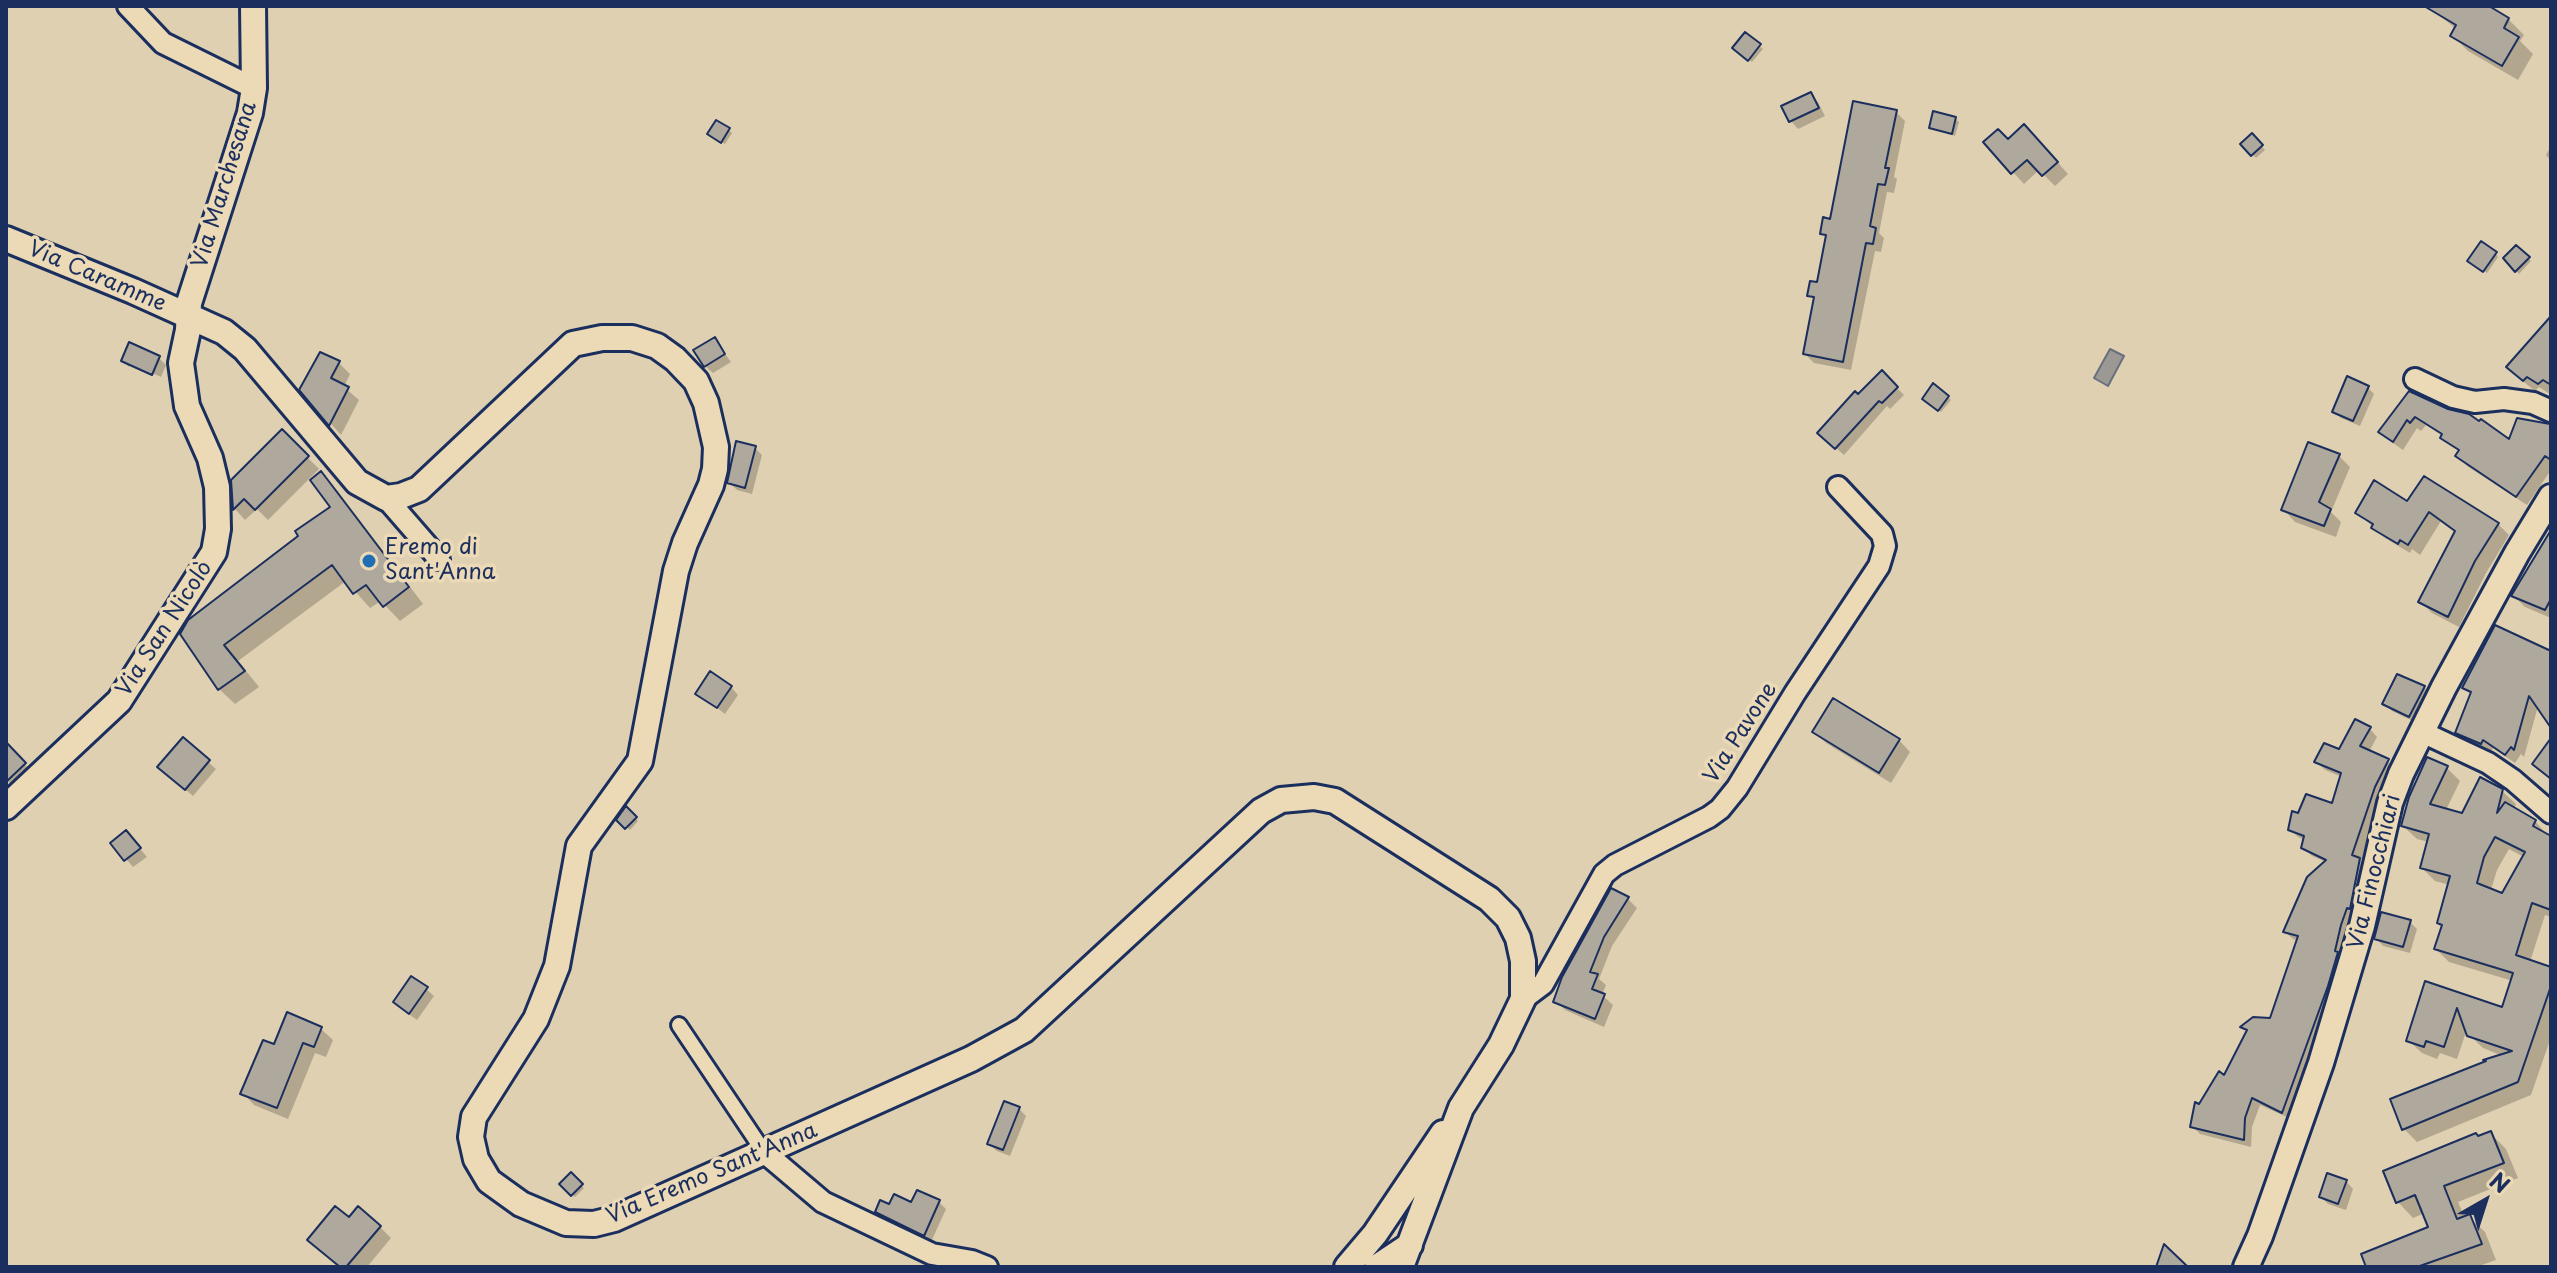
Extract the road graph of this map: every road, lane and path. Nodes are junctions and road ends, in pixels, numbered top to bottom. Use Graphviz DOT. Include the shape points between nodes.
graph roads {
  1 [pos="128,6"];
  2 [pos="253,6"];
  3 [pos="254,88"];
  4 [pos="6,239"];
  5 [pos="188,315"];
  6 [pos="2415,379"];
  7 [pos="2551,411"];
  8 [pos="1838,487"];
  9 [pos="2551,497"];
  10 [pos="386,498"];
  11 [pos="439,559"];
  12 [pos="2422,732"];
  13 [pos="6,807"];
  14 [pos="2551,813"];
  15 [pos="1523,999"];
  16 [pos="679,1025"];
  17 [pos="1461,1108"];
  18 [pos="764,1152"];
  19 [pos="1375,1234"];
  20 [pos="1406,1256"];
  21 [pos="987,1267"];
  22 [pos="1347,1267"];
  23 [pos="1377,1267"];
  24 [pos="2246,1267"];
  1 -- 3 [label="street" via="163,43"];
  2 -- 3 [label="street, Via Marchesana"];
  3 -- 5 [label="street, Via Marchesana"];
  4 -- 5 [label="street, Via Caramme"];
  5 -- 10 [label="street" via="245,349 357,482"];
  5 -- 13 [label="street, Via San Nicolò" via="182,383 217,487 214,552 119,701"];
  6 -- 7 [label="street" via="2453,397 2533,403"];
  8 -- 15 [label="street, Via Pavone" via="1882,534 1885,546 1879,566 1720,809 1604,874 1543,984"];
  9 -- 12 [label="street, Via Finocchiari"];
  10 -- 11 [label="street"];
  10 -- 18 [label="street, Via Eremo Sant'Anna" via="419,489 573,344 632,338 657,346 696,381 716,447 715,469 676,571 640,761 579,846 557,966 536,1019 474,1117 471,1137 489,1181 521,1204 566,1223 614,1219"];
  12 -- 14 [label="street" via="2488,763"];
  12 -- 24 [label="street, Via Finocchiari" via="2390,803 2362,926 2321,1063"];
  15 -- 17 [label="street, Via Eremo Sant'Anna"];
  15 -- 18 [label="street, Via Eremo Sant'Anna" via="1518,938 1489,899 1335,801 1281,800 1261,811 1024,1030"];
  16 -- 18 [label="street"];
  17 -- 19 [label="street"];
  17 -- 20 [label="street, Via Eremo Sant'Anna"];
  18 -- 21 [label="street" via="823,1202 932,1254"];
  19 -- 20 [label="street" via="1393,1232"];
  19 -- 22 [label="street"];
  20 -- 23 [label="street"];
}
